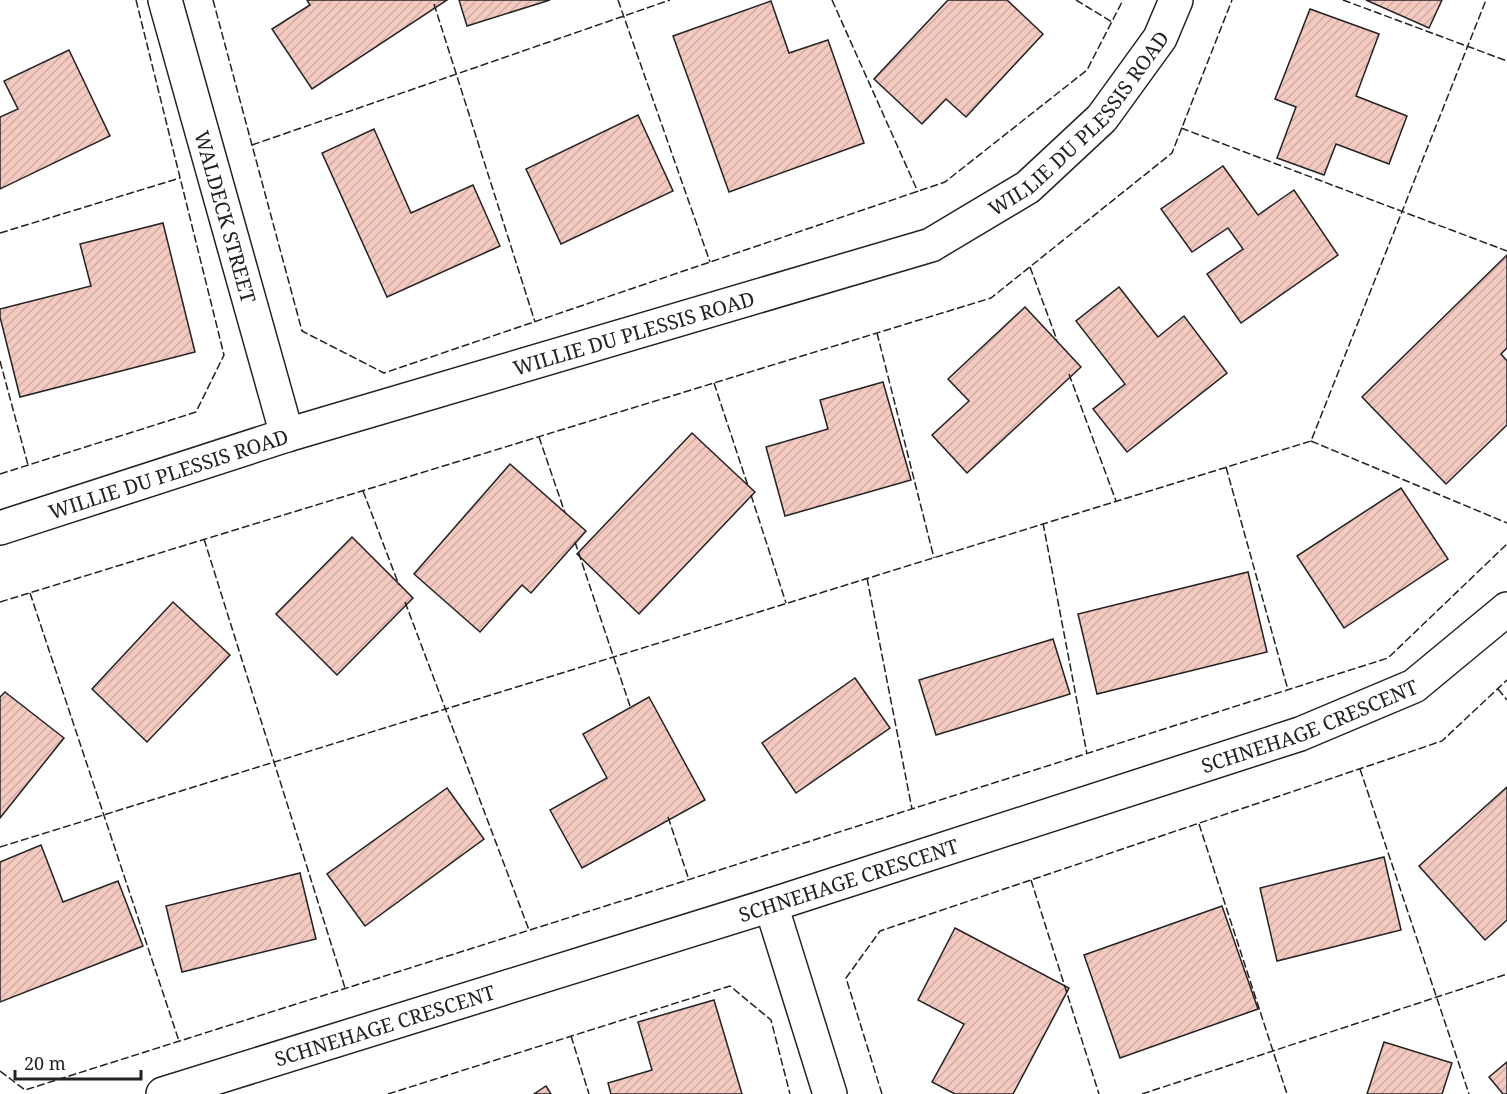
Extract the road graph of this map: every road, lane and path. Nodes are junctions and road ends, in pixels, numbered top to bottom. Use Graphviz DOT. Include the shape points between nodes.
graph roads {
  1 [pos="165,0"];
  2 [pos="1176,0"];
  3 [pos="287,435"];
  4 [pos="0,528"];
  5 [pos="1507,609"];
  6 [pos="771,905"];
  7 [pos="163,1094"];
  8 [pos="830,1094"];
  1 -- 3 [label="street, WALDECK STREET"];
  2 -- 3 [label="street, WILLIE DU PLESSIS ROAD" via="1161,38 1102,118 1028,187 931,245"];
  3 -- 4 [label="street, WILLIE DU PLESSIS ROAD"];
  5 -- 6 [label="street, SCHNEHAGE CRESCENT" via="1414,686 1300,734"];
  6 -- 7 [label="street, SCHNEHAGE CRESCENT"];
  6 -- 8 [label="street"];
}
